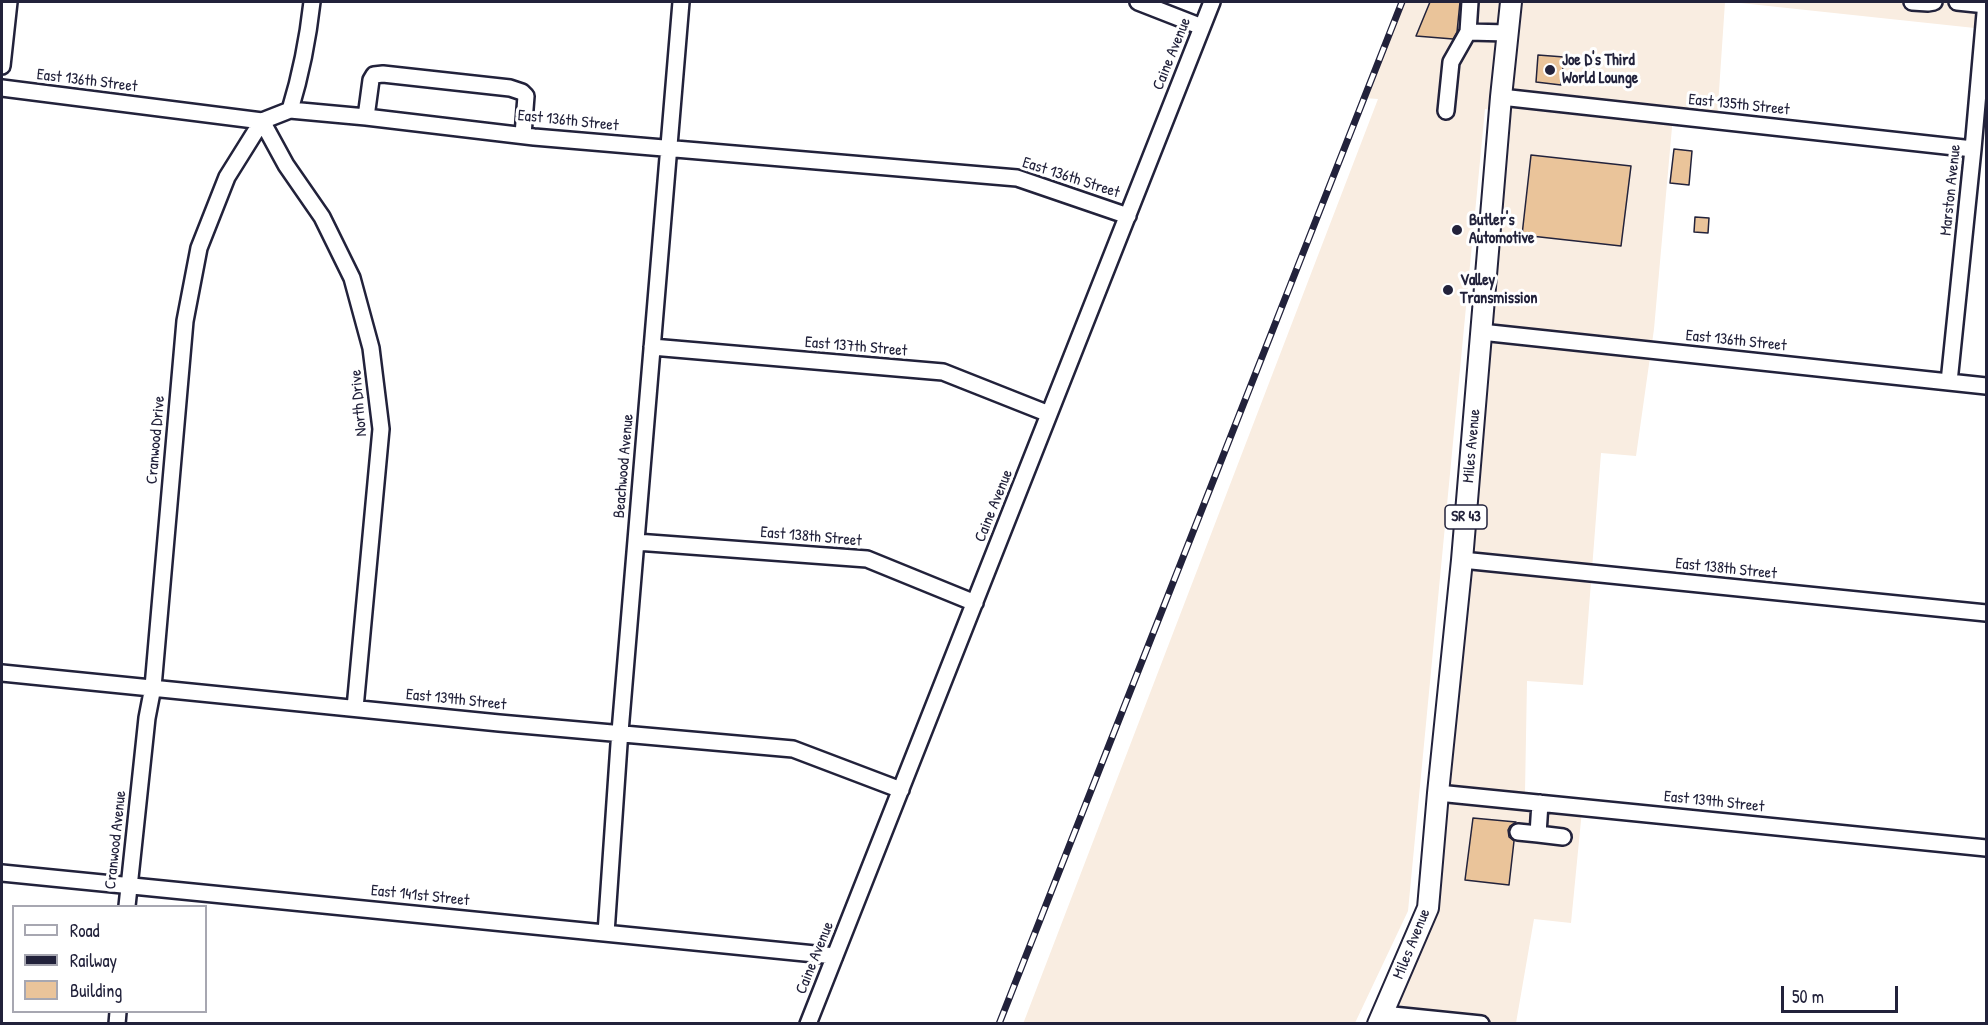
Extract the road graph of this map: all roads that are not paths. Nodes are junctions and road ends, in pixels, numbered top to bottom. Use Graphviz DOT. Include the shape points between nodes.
graph roads {
  1 [pos="9,2"];
  2 [pos="312,2"];
  3 [pos="681,2"];
  4 [pos="1138,2"];
  5 [pos="1212,2"];
  6 [pos="1470,2"];
  7 [pos="1511,2"];
  8 [pos="1912,2"];
  9 [pos="1934,2"];
  10 [pos="1957,2"];
  11 [pos="1986,3"];
  12 [pos="1202,27"];
  13 [pos="1468,32"];
  14 [pos="1508,33"];
  15 [pos="2,66"];
  16 [pos="2,88"];
  17 [pos="1501,97"];
  18 [pos="290,110"];
  19 [pos="1446,111"];
  20 [pos="366,117"];
  21 [pos="262,121"];
  22 [pos="523,135"];
  23 [pos="670,149"];
  24 [pos="1973,149"];
  25 [pos="1128,216"];
  26 [pos="1481,332"];
  27 [pos="652,347"];
  28 [pos="1949,382"];
  29 [pos="1986,386"];
  30 [pos="1049,414"];
  31 [pos="636,542"];
  32 [pos="1462,560"];
  33 [pos="975,603"];
  34 [pos="1986,613"];
  35 [pos="2,673"];
  36 [pos="153,687"];
  37 [pos="355,708"];
  38 [pos="620,734"];
  39 [pos="141,778"];
  40 [pos="901,790"];
  41 [pos="1438,793"];
  42 [pos="1540,803"];
  43 [pos="1518,832"];
  44 [pos="1538,834"];
  45 [pos="1563,837"];
  46 [pos="1986,848"];
  47 [pos="2,873"];
  48 [pos="129,885"];
  49 [pos="127,905"];
  50 [pos="606,933"];
  51 [pos="835,956"];
  52 [pos="1381,1019"];
  53 [pos="808,1023"];
  54 [pos="1481,1023"];
  1 -- 15 [label="street"];
  2 -- 18 [label="street"];
  3 -- 23 [label="street, Beachwood Avenue"];
  4 -- 12 [label="street"];
  5 -- 12 [label="street, Caine Avenue"];
  6 -- 13 [label="street"];
  7 -- 14 [label="main road, Miles Avenue / SR 43"];
  8 -- 9 [label="street"];
  10 -- 11 [label="street"];
  11 -- 24 [label="street, Marston Avenue"];
  12 -- 25 [label="street, Caine Avenue"];
  13 -- 14 [label="street"];
  13 -- 19 [label="street" via="1452,63"];
  14 -- 17 [label="main road, Miles Avenue / SR 43"];
  16 -- 21 [label="street, East 136th Street"];
  17 -- 24 [label="street, East 135th Street"];
  17 -- 26 [label="main road, Miles Avenue / SR 43"];
  18 -- 20 [label="street, East 136th Street"];
  18 -- 21 [label="street, East 136th Street"];
  20 -- 22 [label="street, East 136th Street"];
  20 -- 22 [label="street" via="374,75 510,88 526,96"];
  21 -- 36 [label="street, Cranwood Drive" via="227,177 199,248 185,321"];
  21 -- 37 [label="street, North Drive" via="322,217 352,278 371,348 381,429"];
  22 -- 23 [label="street, East 136th Street"];
  23 -- 25 [label="street, East 136th Street" via="1017,178"];
  23 -- 27 [label="street, Beachwood Avenue"];
  24 -- 28 [label="street, Marston Avenue"];
  25 -- 30 [label="street, Caine Avenue"];
  26 -- 28 [label="street, East 136th Street"];
  26 -- 32 [label="main road, Miles Avenue / SR 43"];
  27 -- 30 [label="street, East 137th Street" via="943,372"];
  27 -- 31 [label="street, Beachwood Avenue"];
  28 -- 29 [label="street, East 136th Street"];
  30 -- 33 [label="street, Caine Avenue"];
  31 -- 33 [label="street, East 138th Street" via="867,559"];
  31 -- 38 [label="street, Beachwood Avenue"];
  32 -- 34 [label="street, East 138th Street"];
  32 -- 41 [label="main road, Miles Avenue / SR 43"];
  33 -- 40 [label="street, Caine Avenue"];
  35 -- 36 [label="street, East 139th Street"];
  36 -- 37 [label="street, East 139th Street"];
  36 -- 39 [label="street, Cranwood Drive"];
  37 -- 38 [label="street, East 139th Street"];
  38 -- 40 [label="street, East 139th Street" via="793,748"];
  38 -- 50 [label="street, Beachwood Avenue"];
  39 -- 48 [label="street, Cranwood Avenue"];
  40 -- 51 [label="street, Caine Avenue"];
  41 -- 42 [label="street, East 139th Street"];
  41 -- 52 [label="main road, Miles Avenue / SR 43" via="1428,908"];
  42 -- 44 [label="street"];
  42 -- 46 [label="street, East 139th Street"];
  43 -- 44 [label="street"];
  44 -- 45 [label="street"];
  47 -- 48 [label="street, East 141st Street"];
  48 -- 49 [label="street, Cranwood Avenue"];
  48 -- 50 [label="street, East 141st Street"];
  50 -- 51 [label="street, East 141st Street"];
  51 -- 53 [label="street, Caine Avenue"];
  52 -- 54 [label="street"];
}
